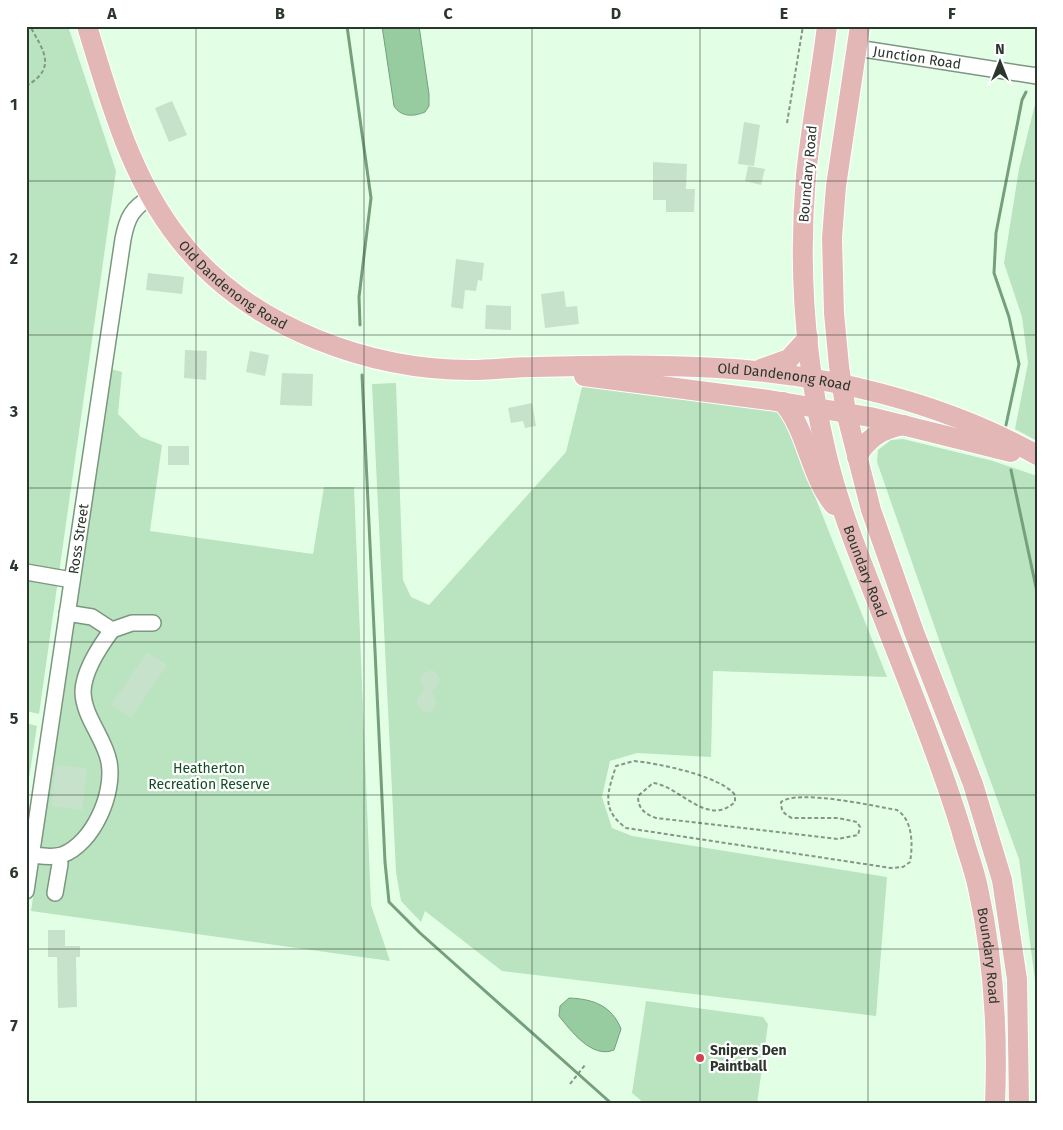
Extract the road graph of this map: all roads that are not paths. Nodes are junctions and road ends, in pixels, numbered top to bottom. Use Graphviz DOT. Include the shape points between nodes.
graph roads {
  1 [pos="87,26"];
  2 [pos="860,26"];
  3 [pos="826,35"];
  4 [pos="857,48"];
  5 [pos="1037,76"];
  6 [pos="151,197"];
  7 [pos="808,338"];
  8 [pos="518,367"];
  9 [pos="752,371"];
  10 [pos="813,380"];
  11 [pos="842,386"];
  12 [pos="783,402"];
  13 [pos="817,408"];
  14 [pos="846,412"];
  15 [pos="909,425"];
  16 [pos="857,457"];
  17 [pos="1037,457"];
  18 [pos="844,516"];
  19 [pos="26,572"];
  20 [pos="72,580"];
  21 [pos="68,613"];
  22 [pos="153,623"];
  23 [pos="112,630"];
  24 [pos="32,855"];
  25 [pos="59,856"];
  26 [pos="26,891"];
  27 [pos="55,892"];
  28 [pos="995,1104"];
  29 [pos="1019,1104"];
  1 -- 6 [label="main road, Old Dandenong Road" via="123,138"];
  2 -- 4 [label="main road, Boundary Road"];
  3 -- 4 [label="main road"];
  3 -- 7 [label="main road, Boundary Road" via="806,174 803,264"];
  4 -- 5 [label="street, Junction Road"];
  4 -- 11 [label="main road, Boundary Road" via="836,186 832,238 834,313"];
  6 -- 8 [label="main road, Old Dandenong Road" via="186,248 209,273 273,318 348,350 391,361 471,370"];
  6 -- 20 [label="street, Ross Street" via="133,209 126,221"];
  7 -- 9 [label="main road" via="800,350 785,362"];
  7 -- 10 [label="main road, Boundary Road"];
  8 -- 9 [label="main road, Old Dandenong Road" via="617,365"];
  8 -- 12 [label="main road, Old Dandenong Road"];
  9 -- 10 [label="main road, Old Dandenong Road"];
  10 -- 11 [label="main road, Old Dandenong Road"];
  10 -- 13 [label="main road, Boundary Road"];
  11 -- 14 [label="main road, Boundary Road"];
  11 -- 17 [label="main road, Old Dandenong Road" via="948,416 1005,438"];
  12 -- 13 [label="main road, Old Dandenong Road"];
  12 -- 18 [label="main road" via="797,422 822,488"];
  13 -- 14 [label="main road, Old Dandenong Road"];
  13 -- 18 [label="main road, Boundary Road"];
  14 -- 15 [label="main road, Old Dandenong Road"];
  14 -- 16 [label="main road, Boundary Road"];
  15 -- 16 [label="main road" via="874,436"];
  15 -- 17 [label="main road, Old Dandenong Road"];
  16 -- 29 [label="main road, Boundary Road" via="884,550 972,784 1002,880 1017,980"];
  18 -- 28 [label="main road, Boundary Road" via="950,797 978,886 996,1002"];
  19 -- 20 [label="street"];
  20 -- 21 [label="street, Ross Street"];
  21 -- 23 [label="street" via="92,617"];
  21 -- 24 [label="street, Ross Street"];
  22 -- 23 [label="street" via="132,623"];
  23 -- 25 [label="street" via="91,666 84,690 86,706 109,760 109,789 91,830"];
  24 -- 25 [label="street"];
  24 -- 26 [label="street, Ross Street"];
  25 -- 27 [label="street"];
}
